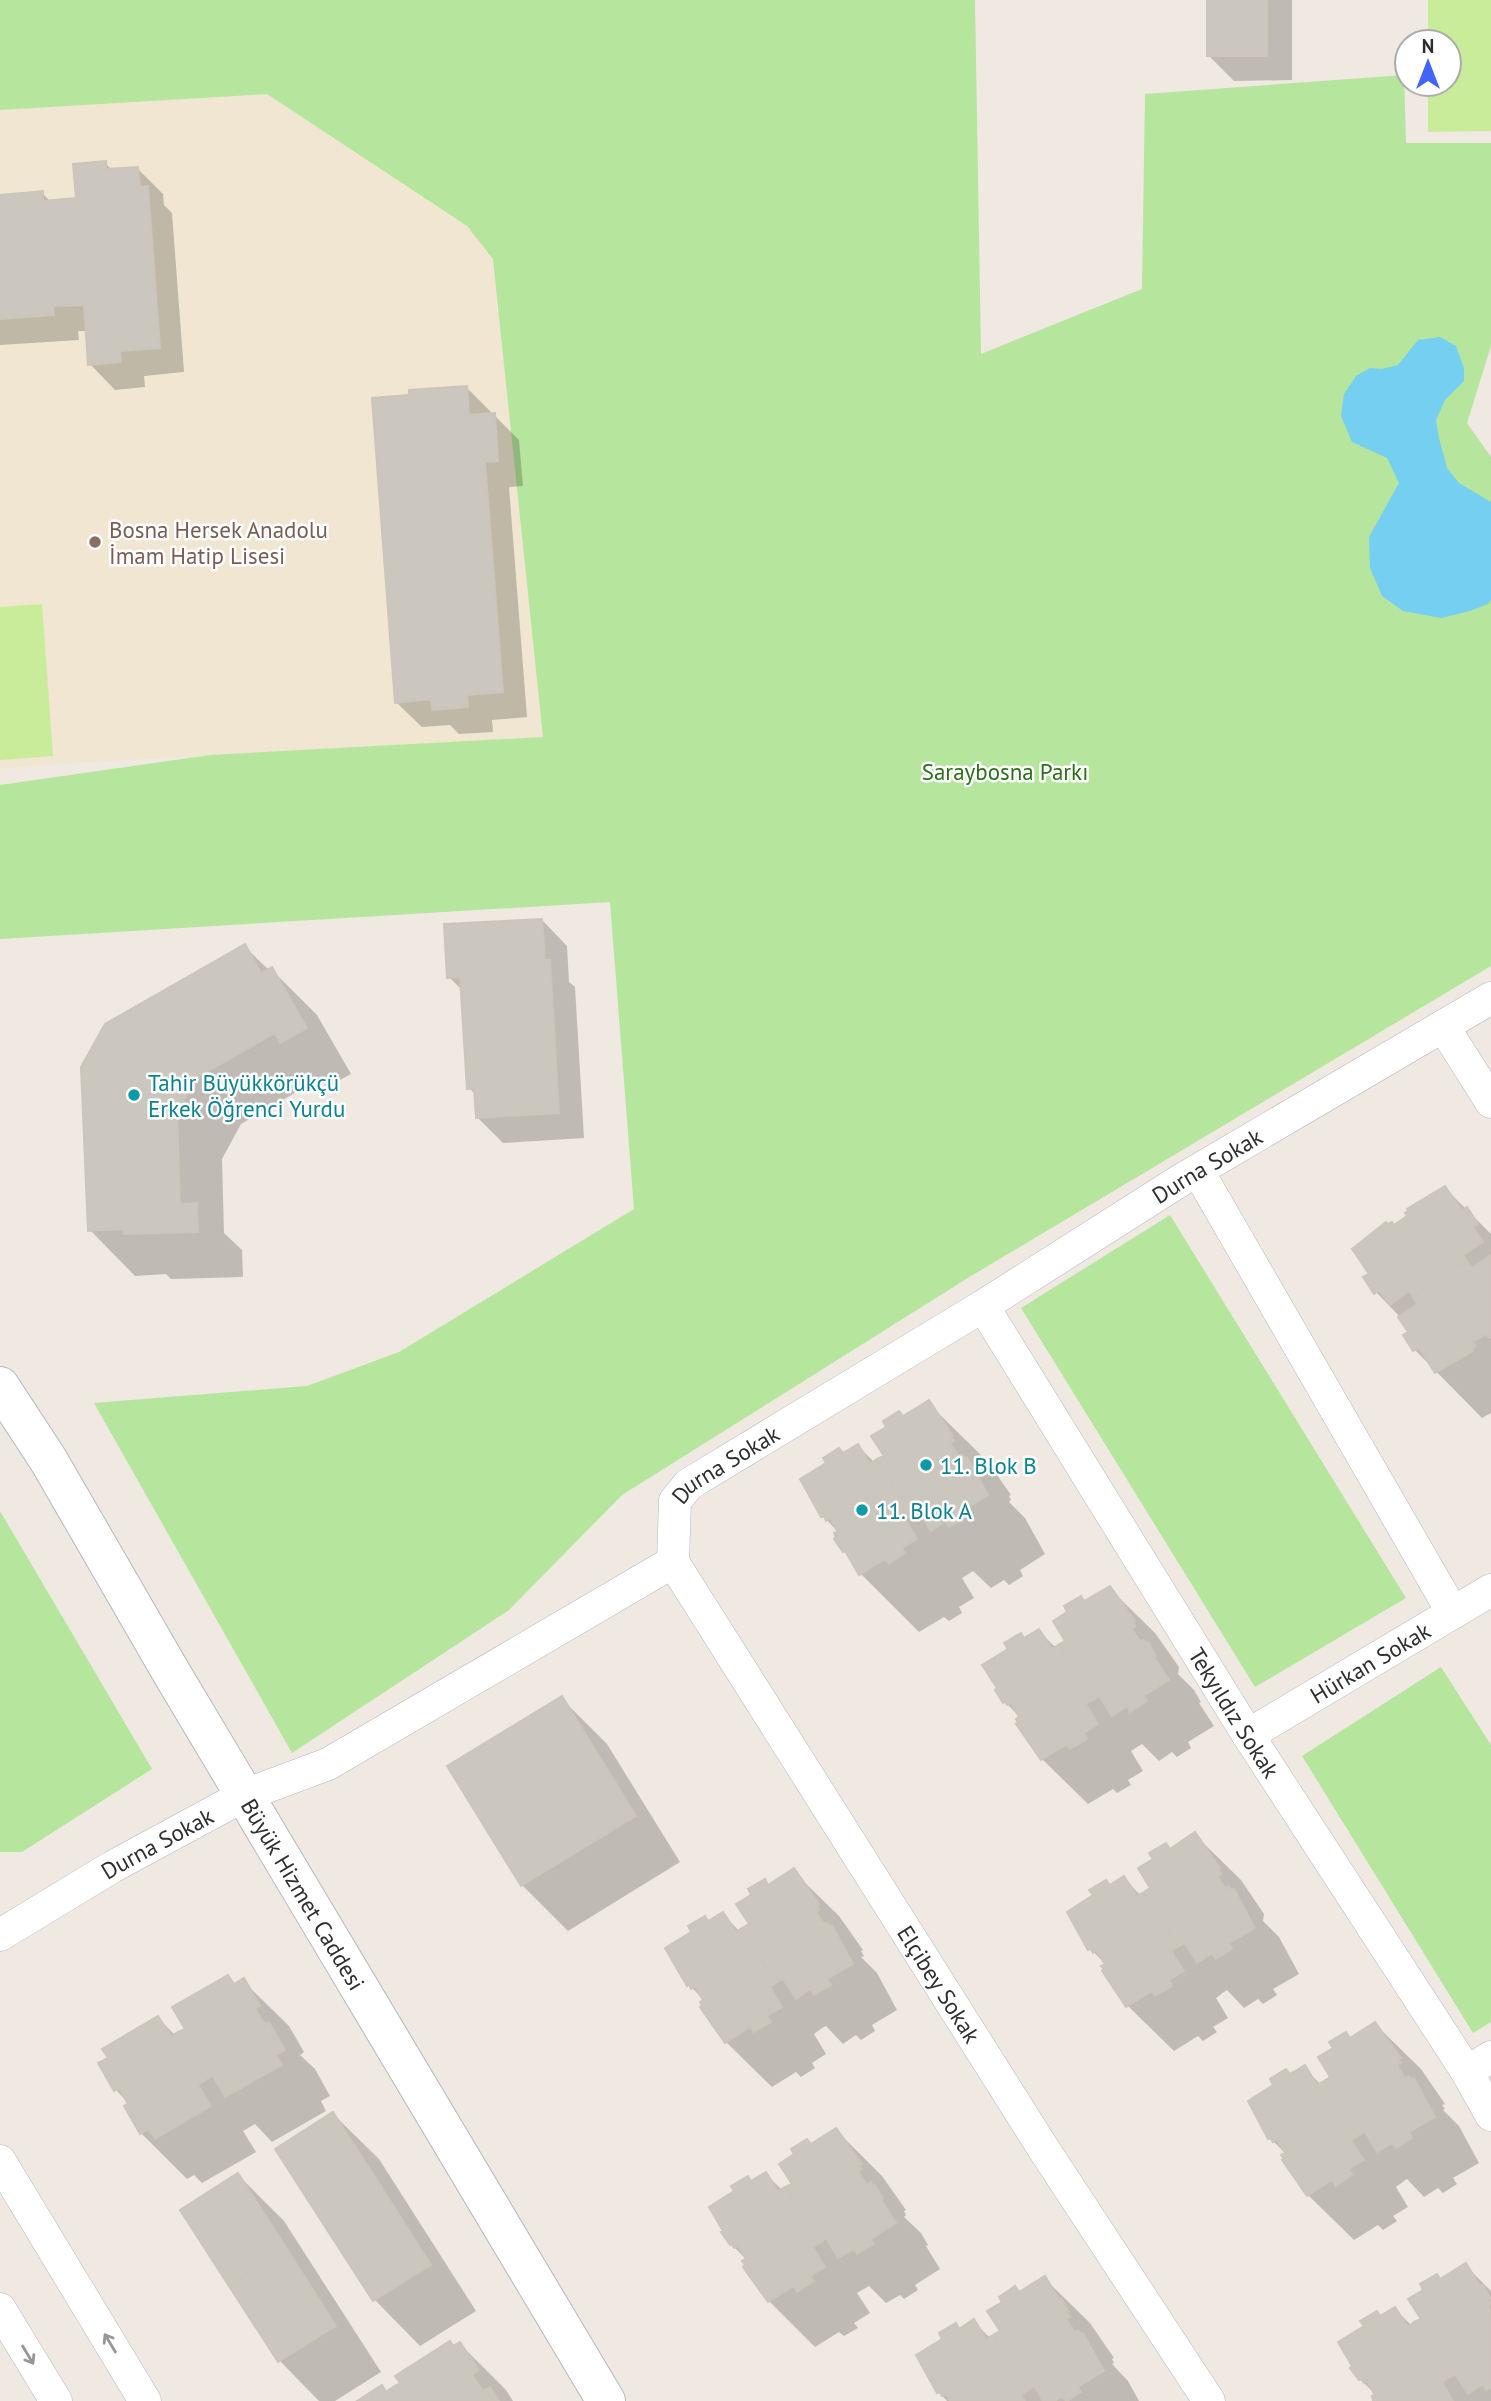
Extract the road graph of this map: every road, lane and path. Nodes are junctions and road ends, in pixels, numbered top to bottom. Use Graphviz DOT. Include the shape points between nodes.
graph roads {
  1 [pos="1491,998"];
  2 [pos="1443,1026"];
  3 [pos="1491,1102"];
  4 [pos="1198,1171"];
  5 [pos="984,1306"];
  6 [pos="0,1386"];
  7 [pos="673,1562"];
  8 [pos="1491,1590"];
  9 [pos="1453,1612"];
  10 [pos="1248,1735"];
  11 [pos="245,1795"];
  12 [pos="0,1935"];
  13 [pos="1479,2065"];
  14 [pos="1491,2115"];
  15 [pos="0,2161"];
  16 [pos="0,2309"];
  17 [pos="57,2401"];
  18 [pos="145,2401"];
  19 [pos="606,2401"];
  20 [pos="1209,2401"];
  1 -- 2 [label="street, Durna Sokak"];
  2 -- 3 [label="street"];
  2 -- 4 [label="street, Durna Sokak"];
  4 -- 5 [label="street, Durna Sokak"];
  4 -- 9 [label="street"];
  5 -- 7 [label="street, Durna Sokak" via="689,1484 675,1501"];
  5 -- 10 [label="street, Tekyıldız Sokak"];
  6 -- 11 [label="street, Büyük Hizmet Caddesi"];
  7 -- 11 [label="street, Durna Sokak" via="328,1764"];
  7 -- 20 [label="street, Elçibey Sokak" via="1043,2148"];
  8 -- 9 [label="street, Hürkan Sokak"];
  9 -- 10 [label="street, Hürkan Sokak"];
  10 -- 13 [label="street, Tekyıldız Sokak"];
  11 -- 12 [label="street, Durna Sokak"];
  11 -- 19 [label="street, Büyük Hizmet Caddesi"];
  13 -- 14 [label="street, Tekyıldız Sokak"];
  18 -- 15 [label="street, one-way"];
  16 -- 17 [label="street, one-way"];
}
